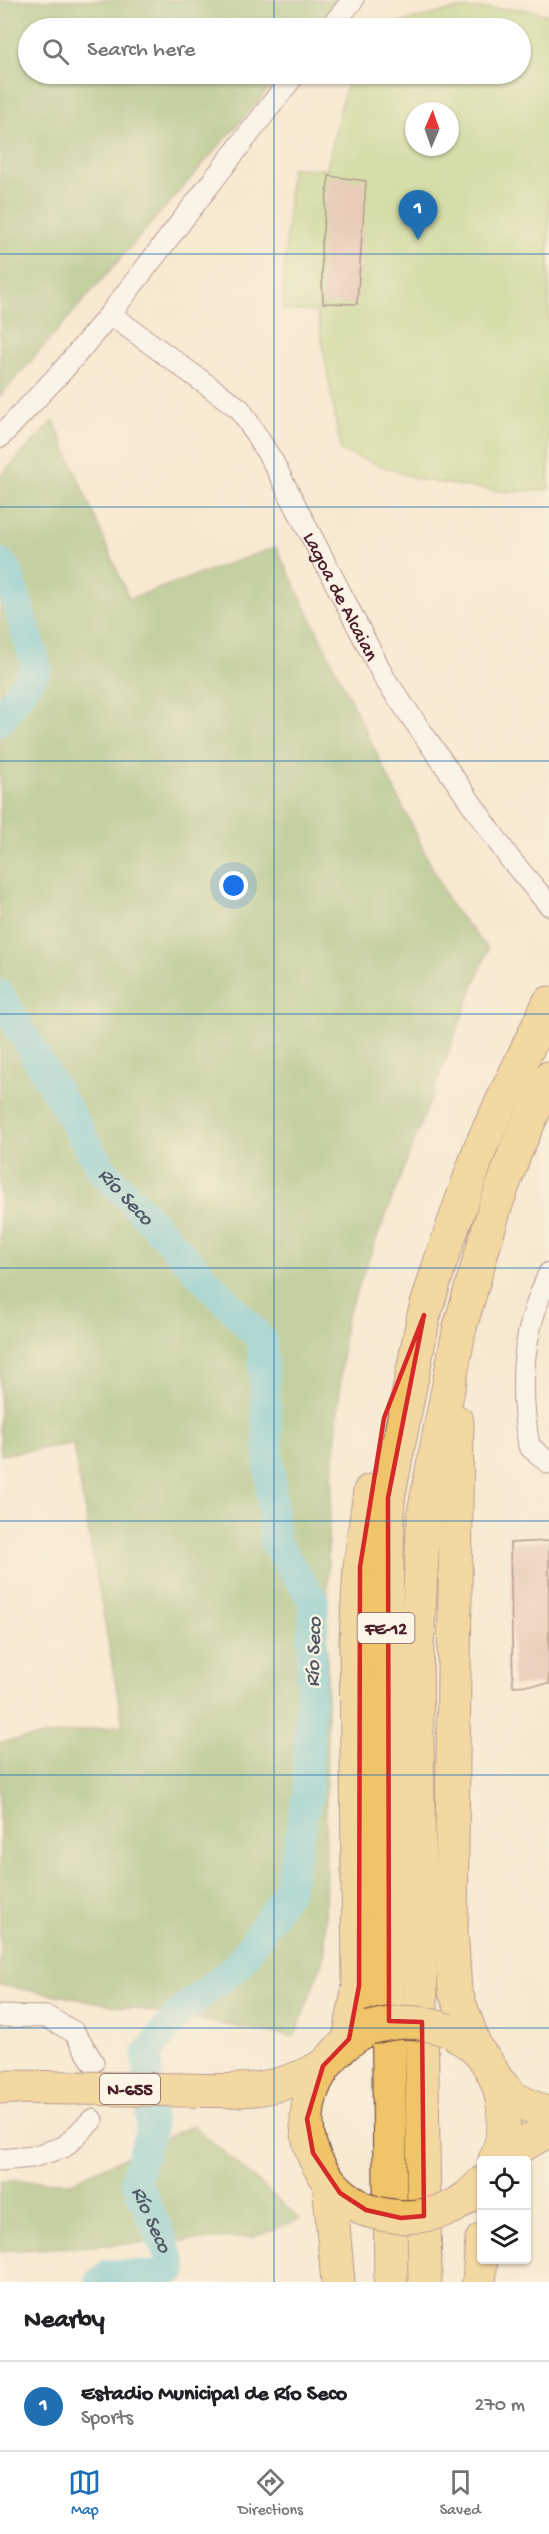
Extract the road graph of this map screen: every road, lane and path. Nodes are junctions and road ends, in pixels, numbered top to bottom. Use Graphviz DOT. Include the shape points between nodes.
graph roads {
  1 [pos="353,0"];
  2 [pos="338,18"];
  3 [pos="287,84"];
  4 [pos="110,314"];
  5 [pos="0,437"];
  6 [pos="549,905"];
  7 [pos="549,1003"];
  8 [pos="549,1078"];
  9 [pos="549,1273"];
  10 [pos="424,1315"];
  11 [pos="460,1327"];
  12 [pos="549,1463"];
  13 [pos="0,2016"];
  14 [pos="359,2034"];
  15 [pos="476,2049"];
  16 [pos="323,2066"];
  17 [pos="86,2075"];
  18 [pos="496,2079"];
  19 [pos="0,2087"];
  20 [pos="251,2091"];
  21 [pos="549,2115"];
  22 [pos="92,2120"];
  23 [pos="549,2130"];
  24 [pos="309,2137"];
  25 [pos="497,2156"];
  26 [pos="507,2156"];
  27 [pos="0,2160"];
  28 [pos="329,2181"];
  29 [pos="477,2188"];
  30 [pos="480,2264"];
  31 [pos="338,2282"];
  32 [pos="391,2282"];
  33 [pos="425,2282"];
  34 [pos="479,2282"];
  1 -- 2 [label="street"];
  3 -- 4 [label="street"];
  4 -- 5 [label="street"];
  4 -- 6 [label="street, Lagoa de Alcaian" via="240,409 273,462 385,679 510,859"];
  7 -- 10 [label="main road, FE-12" via="481,1146"];
  8 -- 11 [label="main road, FE-12" via="495,1207"];
  9 -- 12 [label="street" via="534,1306 524,1359 522,1406 529,1446"];
  10 -- 14 [label="main road" via="384,1418 360,1567 356,1640"];
  10 -- 32 [label="main road, FE-12" via="388,1498 385,1680"];
  11 -- 15 [label="main road" via="451,1929 455,1991"];
  11 -- 33 [label="main road, FE-12" via="423,1513 416,1668"];
  13 -- 17 [label="street" via="47,2017 74,2032"];
  14 -- 15 [label="main road, bridge" via="395,2022 422,2022 447,2030"];
  14 -- 16 [label="main road"];
  15 -- 18 [label="main road"];
  16 -- 20 [label="main road" via="294,2082"];
  16 -- 24 [label="main road" via="309,2100"];
  17 -- 19 [label="main road, N-655"];
  17 -- 20 [label="main road, N-655, bridge" via="182,2090"];
  18 -- 21 [label="main road" via="513,2098"];
  18 -- 25 [label="main road" via="504,2102 505,2125"];
  20 -- 24 [label="main road" via="286,2112"];
  22 -- 27 [label="street" via="64,2146 33,2157"];
  23 -- 26 [label="main road"];
  24 -- 28 [label="main road" via="316,2160"];
  28 -- 29 [label="main road, bridge" via="366,2210 400,2218 453,2207"];
  28 -- 31 [label="main road"];
  30 -- 34 [label="main road"];
}
